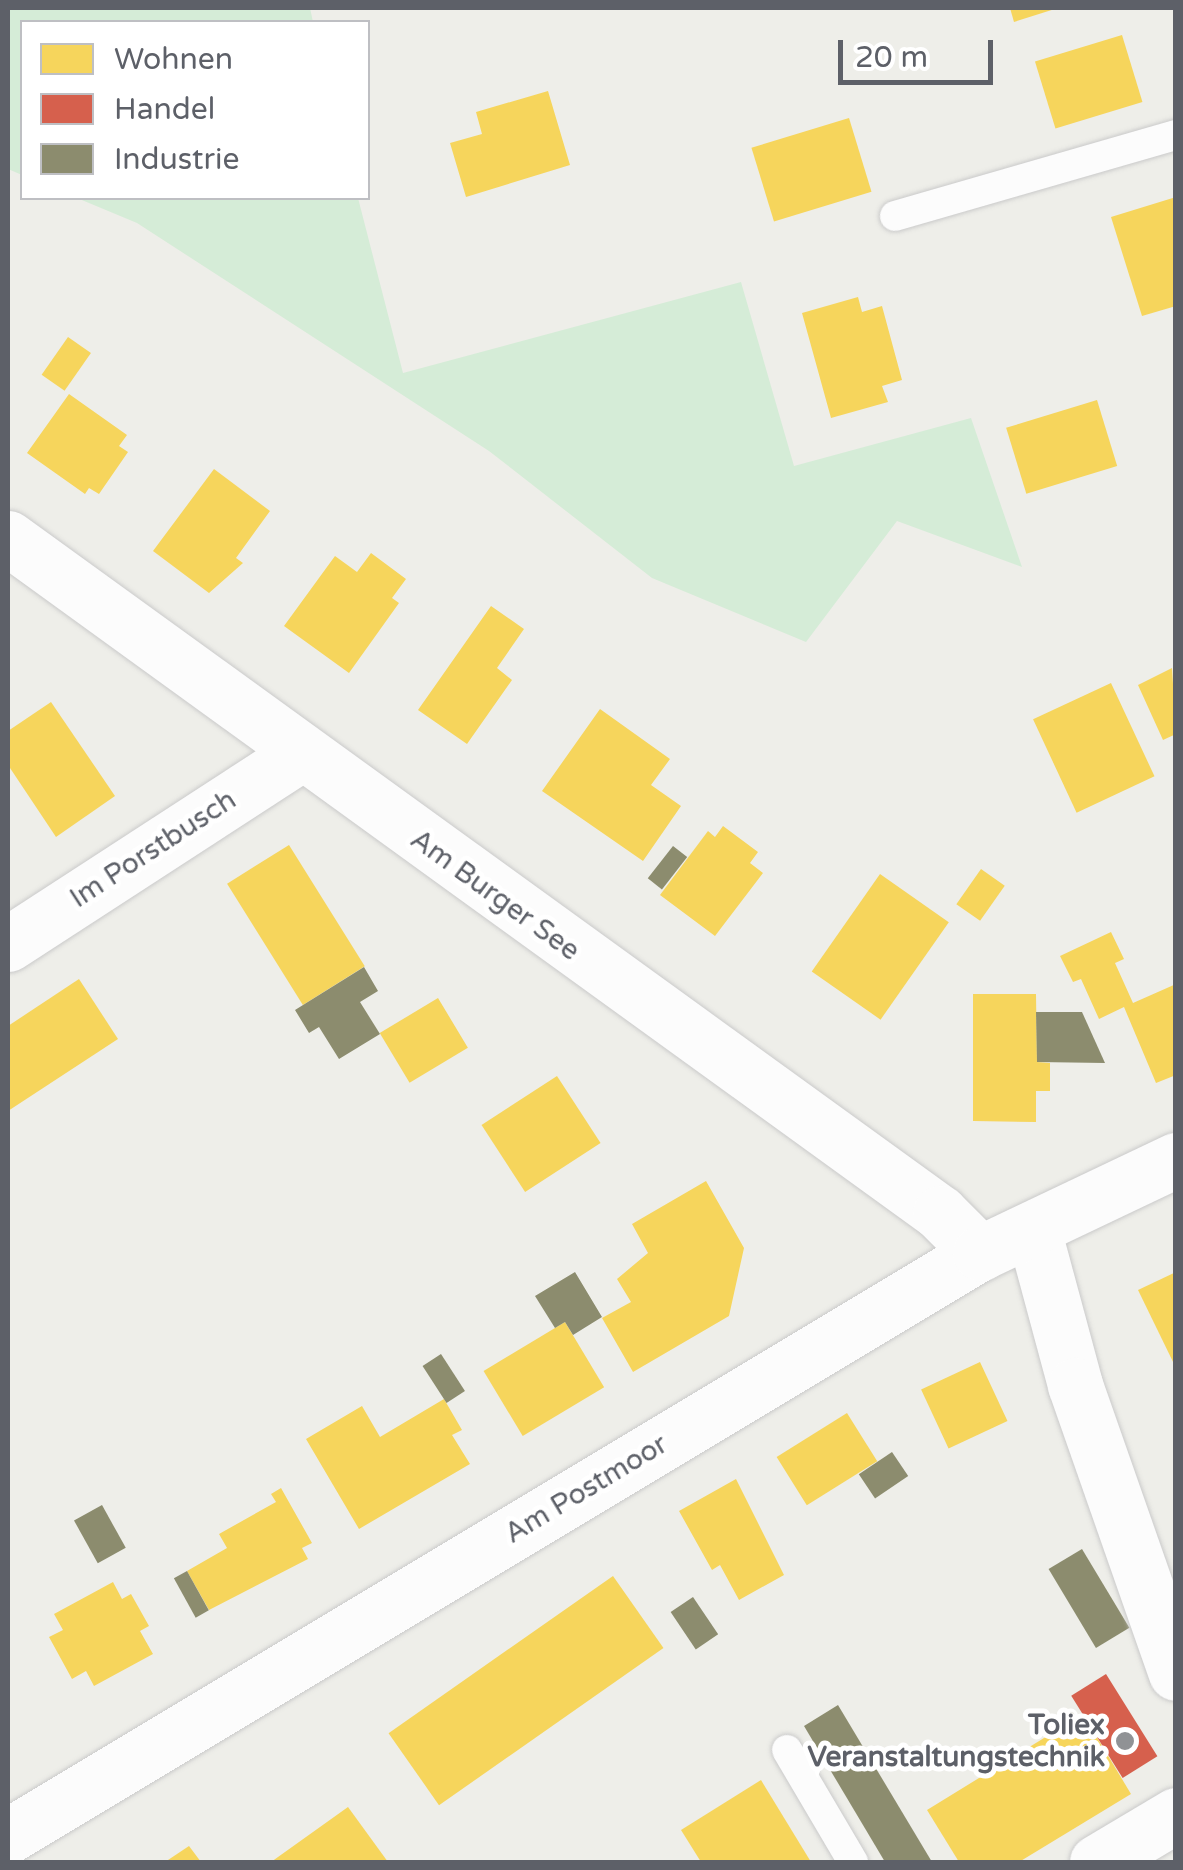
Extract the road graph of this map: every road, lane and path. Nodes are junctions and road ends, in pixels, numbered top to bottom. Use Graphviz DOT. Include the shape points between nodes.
graph roads {
  1 [pos="1176,135"];
  2 [pos="896,216"];
  3 [pos="8,538"];
  4 [pos="299,755"];
  5 [pos="8,944"];
  6 [pos="1176,1160"];
  7 [pos="1033,1229"];
  8 [pos="980,1253"];
  9 [pos="1176,1673"];
  10 [pos="787,1750"];
  11 [pos="1176,1816"];
  12 [pos="8,1836"];
  13 [pos="854,1862"];
  14 [pos="1098,1862"];
  1 -- 2 [label="lane"];
  3 -- 4 [label="street, Am Burger See"];
  4 -- 5 [label="street, Im Porstbusch"];
  4 -- 8 [label="street, Am Burger See" via="940,1212"];
  6 -- 7 [label="street, Am Postmoor"];
  7 -- 8 [label="street, Am Postmoor"];
  7 -- 9 [label="street" via="1076,1385"];
  8 -- 12 [label="street, Am Postmoor"];
  10 -- 13 [label="lane"];
  11 -- 14 [label="street"];
}
